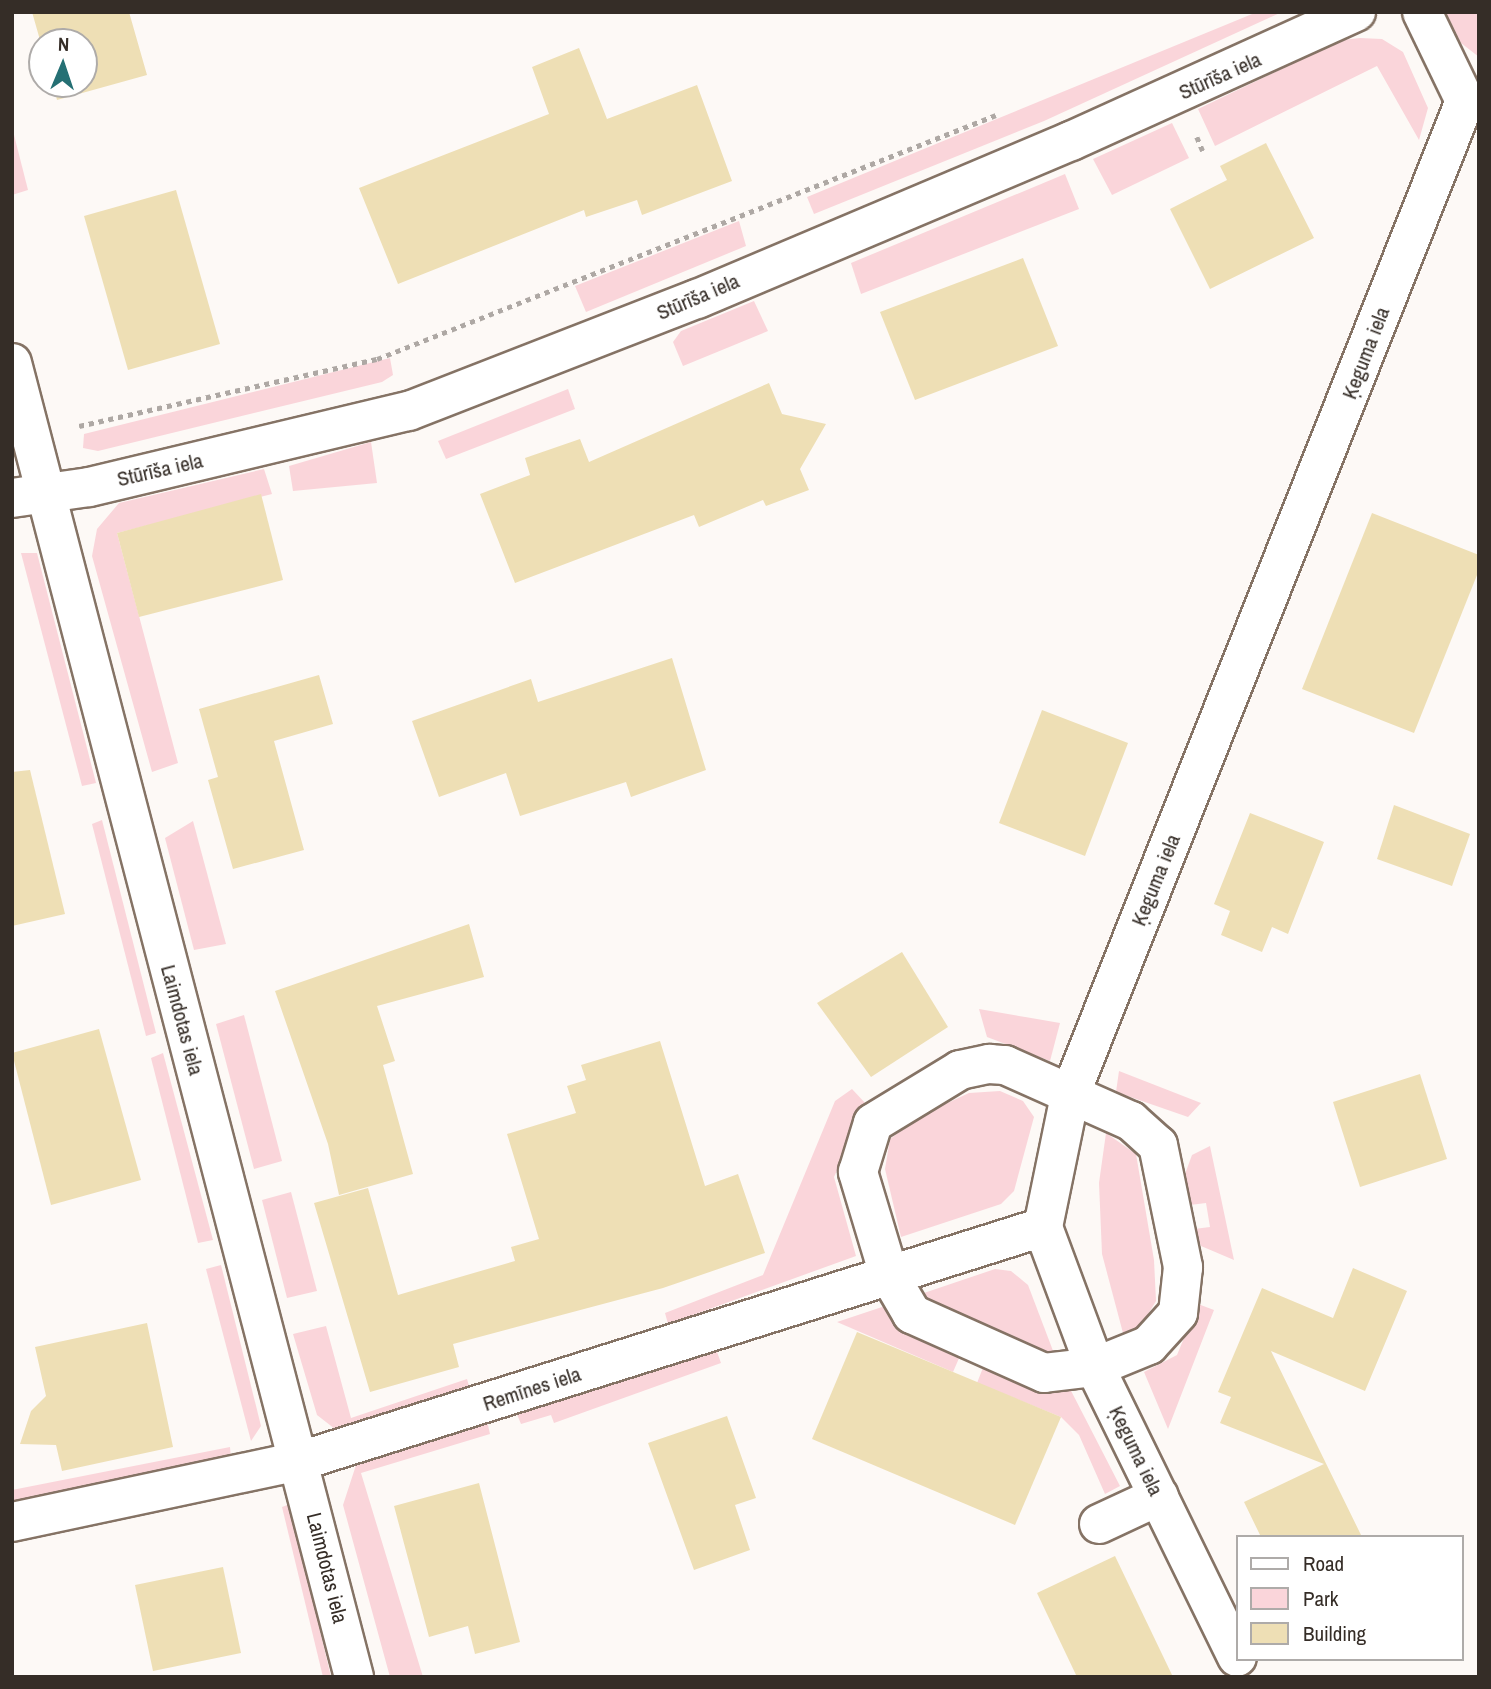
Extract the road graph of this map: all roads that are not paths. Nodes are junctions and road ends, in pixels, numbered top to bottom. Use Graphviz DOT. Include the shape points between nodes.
graph roads {
  1 [pos="1356,12"];
  2 [pos="1422,12"];
  3 [pos="1472,98"];
  4 [pos="12,363"];
  5 [pos="29,495"];
  6 [pos="1070,1095"];
  7 [pos="1043,1227"];
  8 [pos="888,1275"];
  9 [pos="1095,1367"];
  10 [pos="300,1461"];
  11 [pos="1159,1496"];
  12 [pos="12,1522"];
  13 [pos="1099,1524"];
  14 [pos="1236,1654"];
  15 [pos="1239,1661"];
  16 [pos="354,1677"];
  17 [pos="1247,1677"];
  1 -- 5 [label="street, Stūrīša iela" via="1095,131 697,299 409,411 89,486"];
  2 -- 3 [label="street"];
  3 -- 6 [label="street, Ķeguma iela"];
  4 -- 5 [label="street, Laimdotas iela" via="30,432"];
  5 -- 10 [label="street, Laimdotas iela"];
  6 -- 7 [label="street, Ķeguma iela"];
  6 -- 8 [label="street" via="1005,1065 989,1064 960,1070 873,1123 858,1172"];
  6 -- 9 [label="street" via="1132,1121 1158,1145 1183,1267 1178,1313 1149,1345"];
  7 -- 8 [label="street, Remīnes iela"];
  7 -- 9 [label="street, Ķeguma iela"];
  8 -- 9 [label="street" via="912,1314 980,1345 1044,1373"];
  8 -- 10 [label="street, Remīnes iela"];
  9 -- 11 [label="street, Ķeguma iela"];
  10 -- 12 [label="street, Remīnes iela"];
  10 -- 16 [label="street, Laimdotas iela"];
  11 -- 13 [label="street"];
  11 -- 14 [label="street, Ķeguma iela"];
  15 -- 17 [label="street, Ķeguma iela"];
}
